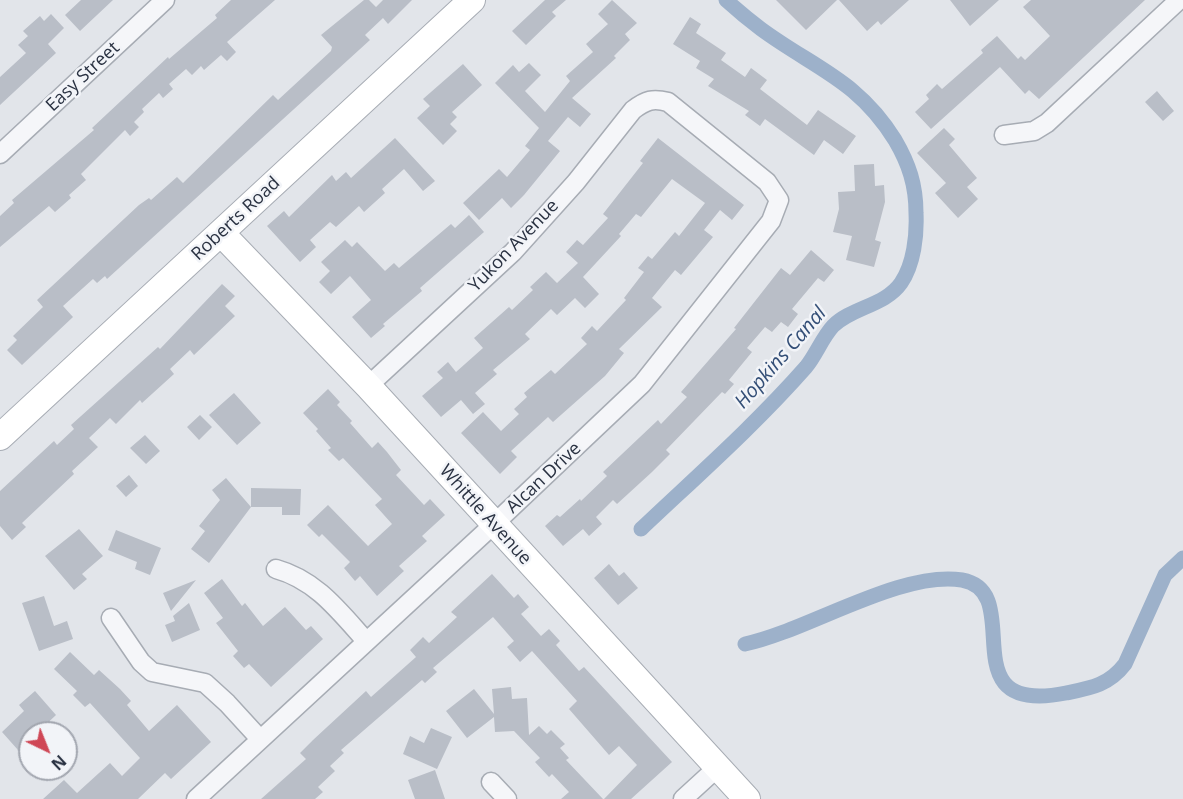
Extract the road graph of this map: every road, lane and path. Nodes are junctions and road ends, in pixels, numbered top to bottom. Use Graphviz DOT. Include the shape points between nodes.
graph roads {
  1 [pos="165,0"];
  2 [pos="472,0"];
  3 [pos="1179,0"];
  4 [pos="1004,135"];
  5 [pos="0,154"];
  6 [pos="779,200"];
  7 [pos="222,233"];
  8 [pos="368,386"];
  9 [pos="0,437"];
  10 [pos="493,525"];
  11 [pos="276,569"];
  12 [pos="111,618"];
  13 [pos="366,640"];
  14 [pos="260,739"];
  15 [pos="718,767"];
  16 [pos="491,782"];
  17 [pos="196,799"];
  18 [pos="507,799"];
  19 [pos="683,799"];
  20 [pos="747,799"];
  1 -- 5 [label="street, Easy Street"];
  2 -- 7 [label="street, Roberts Road"];
  3 -- 4 [label="street" via="1047,123 1034,131"];
  6 -- 8 [label="street, Yukon Avenue" via="767,182 668,102 651,99 633,110 513,252"];
  6 -- 10 [label="street, Alcan Drive" via="771,221 642,384"];
  7 -- 8 [label="street, Whittle Avenue"];
  7 -- 9 [label="street, Roberts Road"];
  8 -- 10 [label="street, Whittle Avenue"];
  10 -- 13 [label="street, Alcan Drive"];
  10 -- 15 [label="street, Whittle Avenue"];
  11 -- 13 [label="street" via="305,579"];
  12 -- 14 [label="street" via="152,672 205,683"];
  13 -- 14 [label="street, Alcan Drive"];
  14 -- 17 [label="street, Alcan Drive"];
  15 -- 19 [label="street"];
  15 -- 20 [label="street, Whittle Avenue"];
  16 -- 18 [label="street"];
}
